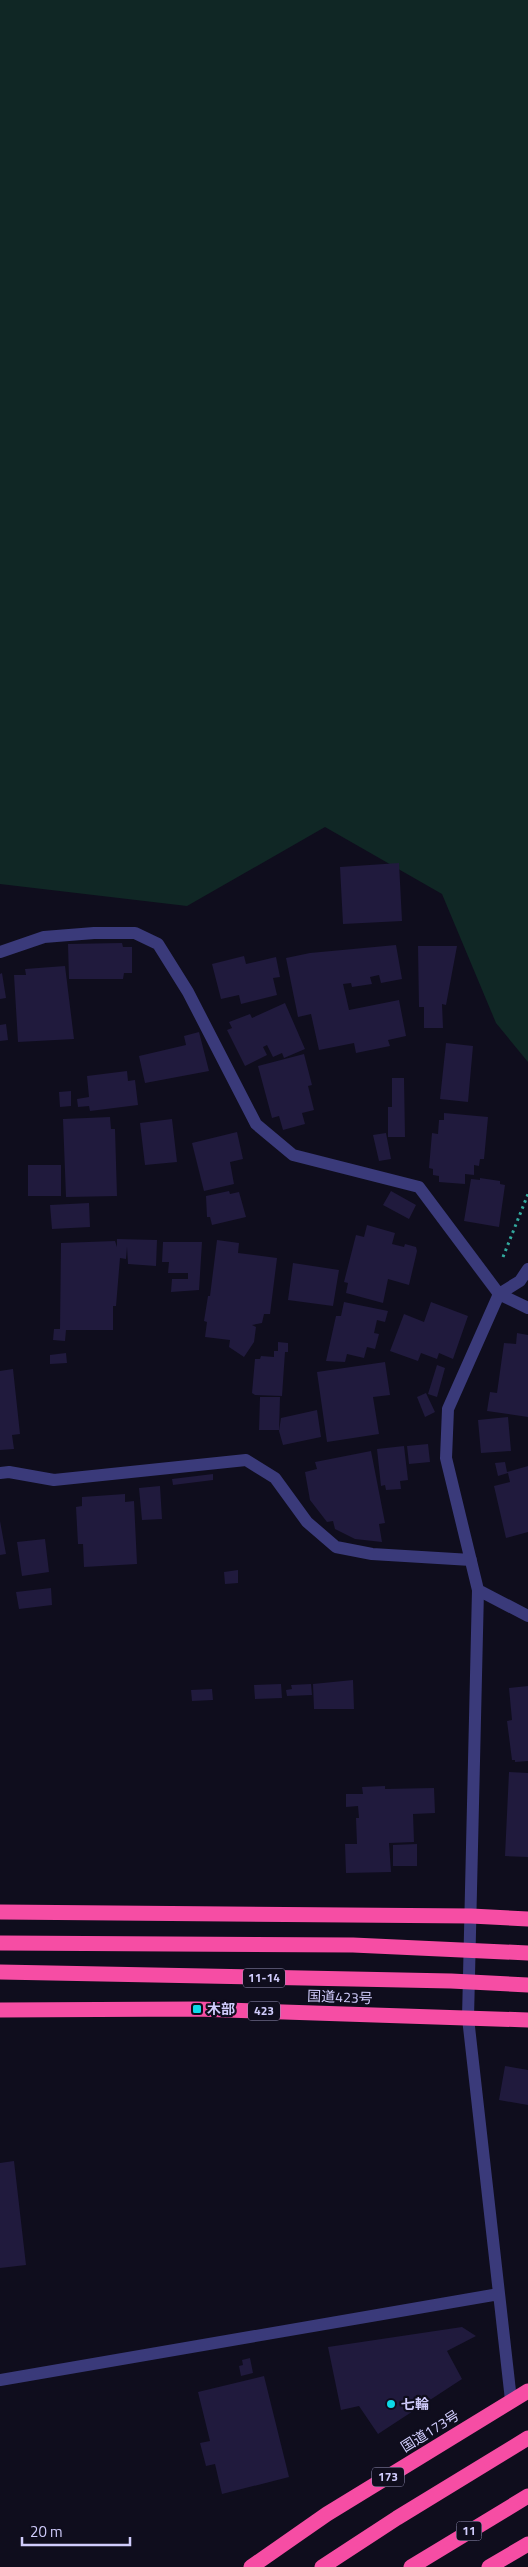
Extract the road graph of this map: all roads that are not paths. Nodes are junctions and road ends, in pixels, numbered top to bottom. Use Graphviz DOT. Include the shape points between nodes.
graph roads {
  1 [pos="0,952"];
  2 [pos="528,1268"];
  3 [pos="499,1294"];
  4 [pos="528,1308"];
  5 [pos="0,1473"];
  6 [pos="471,1560"];
  7 [pos="478,1590"];
  8 [pos="528,1616"];
  9 [pos="0,1912"];
  10 [pos="471,1916"];
  11 [pos="528,1919"];
  12 [pos="0,1943"];
  13 [pos="528,1953"];
  14 [pos="0,1972"];
  15 [pos="528,1985"];
  16 [pos="0,2010"];
  17 [pos="468,2018"];
  18 [pos="528,2020"];
  19 [pos="499,2294"];
  20 [pos="0,2380"];
  21 [pos="528,2391"];
  22 [pos="511,2400"];
  23 [pos="528,2438"];
  24 [pos="528,2496"];
  25 [pos="528,2544"];
  26 [pos="251,2567"];
  27 [pos="322,2567"];
  28 [pos="411,2567"];
  29 [pos="489,2567"];
  1 -- 3 [label="street" via="44,937 94,933 135,933 158,944 188,992 256,1124 293,1155 418,1187"];
  2 -- 3 [label="street" via="520,1280"];
  3 -- 4 [label="street"];
  3 -- 6 [label="street" via="448,1409 446,1458"];
  5 -- 6 [label="street" via="54,1480 246,1460 275,1478 307,1522 336,1546 372,1554"];
  6 -- 7 [label="street"];
  7 -- 8 [label="street"];
  7 -- 10 [label="street"];
  9 -- 10 [label="highway"];
  10 -- 11 [label="highway"];
  10 -- 17 [label="street"];
  12 -- 13 [label="highway, bridge" via="352,1945"];
  14 -- 15 [label="highway, 11-14, bridge"];
  16 -- 17 [label="highway, 国道423号 / 423" via="197,2009"];
  17 -- 18 [label="highway, 国道423号 / 423"];
  17 -- 19 [label="street"];
  19 -- 20 [label="street"];
  19 -- 22 [label="street"];
  21 -- 22 [label="highway, 国道173号 / 173"];
  22 -- 26 [label="highway, 国道173号 / 173" via="328,2514"];
  23 -- 27 [label="highway"];
  24 -- 28 [label="highway, 11"];
  25 -- 29 [label="highway"];
}
